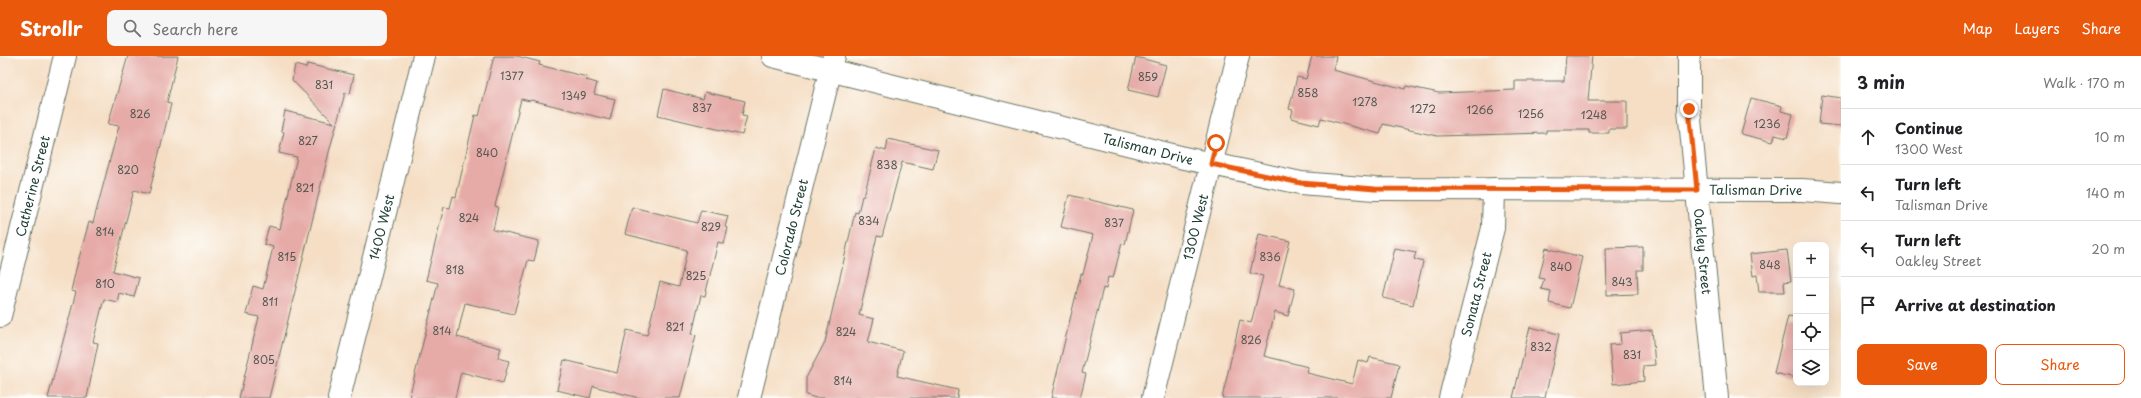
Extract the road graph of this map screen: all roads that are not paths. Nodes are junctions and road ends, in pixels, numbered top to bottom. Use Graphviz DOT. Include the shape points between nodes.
graph roads {
  1 [pos="65,56"];
  2 [pos="424,56"];
  3 [pos="773,56"];
  4 [pos="1238,56"];
  5 [pos="1689,56"];
  6 [pos="832,63"];
  7 [pos="1211,164"];
  8 [pos="1494,189"];
  9 [pos="1697,190"];
  10 [pos="1841,193"];
  11 [pos="0,316"];
  12 [pos="339,398"];
  13 [pos="749,398"];
  14 [pos="1152,398"];
  15 [pos="1450,398"];
  16 [pos="1717,398"];
  1 -- 11 [label="street, Catherine Street"];
  2 -- 12 [label="street, 1400 West"];
  3 -- 6 [label="street, Talisman Drive"];
  4 -- 7 [label="street, 1300 West"];
  5 -- 9 [label="street, Oakley Street" via="1689,109"];
  6 -- 7 [label="street, Talisman Drive"];
  6 -- 13 [label="street, Colorado Street"];
  7 -- 8 [label="street, Talisman Drive" via="1338,188"];
  7 -- 14 [label="street, 1300 West"];
  8 -- 9 [label="street, Talisman Drive"];
  8 -- 15 [label="street, Sonata Street" via="1492,228"];
  9 -- 10 [label="street, Talisman Drive" via="1802,190"];
  9 -- 16 [label="street, Oakley Street"];
}
